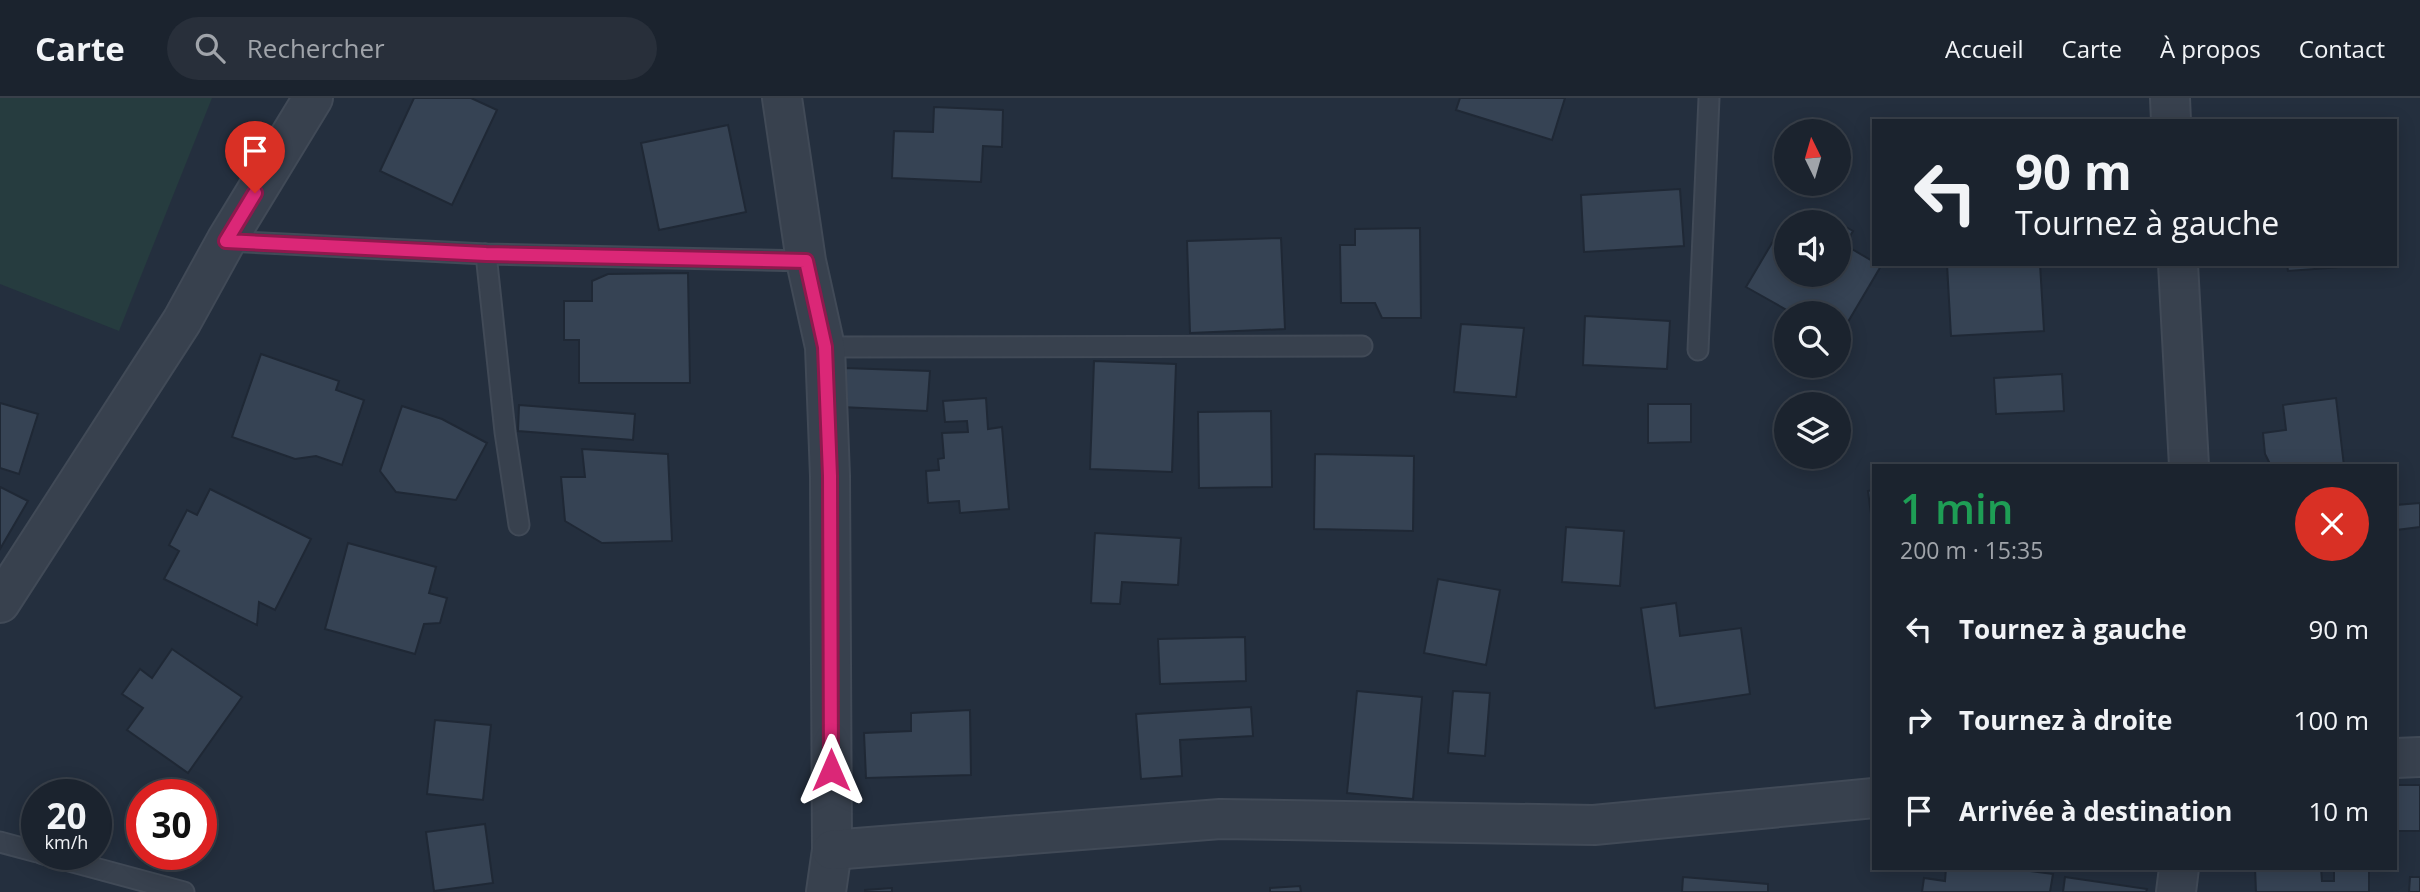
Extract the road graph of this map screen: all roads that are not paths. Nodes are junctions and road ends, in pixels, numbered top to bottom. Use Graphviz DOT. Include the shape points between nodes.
graph roads {
  1 [pos="313,98"];
  2 [pos="782,98"];
  3 [pos="1709,98"];
  4 [pos="2170,98"];
  5 [pos="2171,119"];
  6 [pos="226,241"];
  7 [pos="486,254"];
  8 [pos="806,261"];
  9 [pos="2178,266"];
  10 [pos="1362,346"];
  11 [pos="825,347"];
  12 [pos="1698,350"];
  13 [pos="2189,464"];
  14 [pos="519,525"];
  15 [pos="0,603"];
  16 [pos="2420,757"];
  17 [pos="2397,758"];
  18 [pos="1872,798"];
  19 [pos="0,842"];
  20 [pos="21,848"];
  21 [pos="832,850"];
  22 [pos="102,870"];
  23 [pos="2179,870"];
  24 [pos="184,892"];
  25 [pos="826,892"];
  26 [pos="2176,892"];
  1 -- 6 [label="street"];
  2 -- 8 [label="street"];
  3 -- 12 [label="lane"];
  4 -- 5 [label="street"];
  6 -- 7 [label="lane"];
  6 -- 15 [label="street" via="182,321"];
  7 -- 8 [label="lane"];
  7 -- 14 [label="lane"];
  8 -- 11 [label="street"];
  9 -- 13 [label="street"];
  10 -- 11 [label="lane"];
  11 -- 21 [label="street"];
  16 -- 17 [label="street"];
  18 -- 21 [label="street" via="1594,825 1220,819"];
  19 -- 20 [label="lane"];
  21 -- 25 [label="street"];
  22 -- 24 [label="lane"];
  23 -- 26 [label="street"];
}
